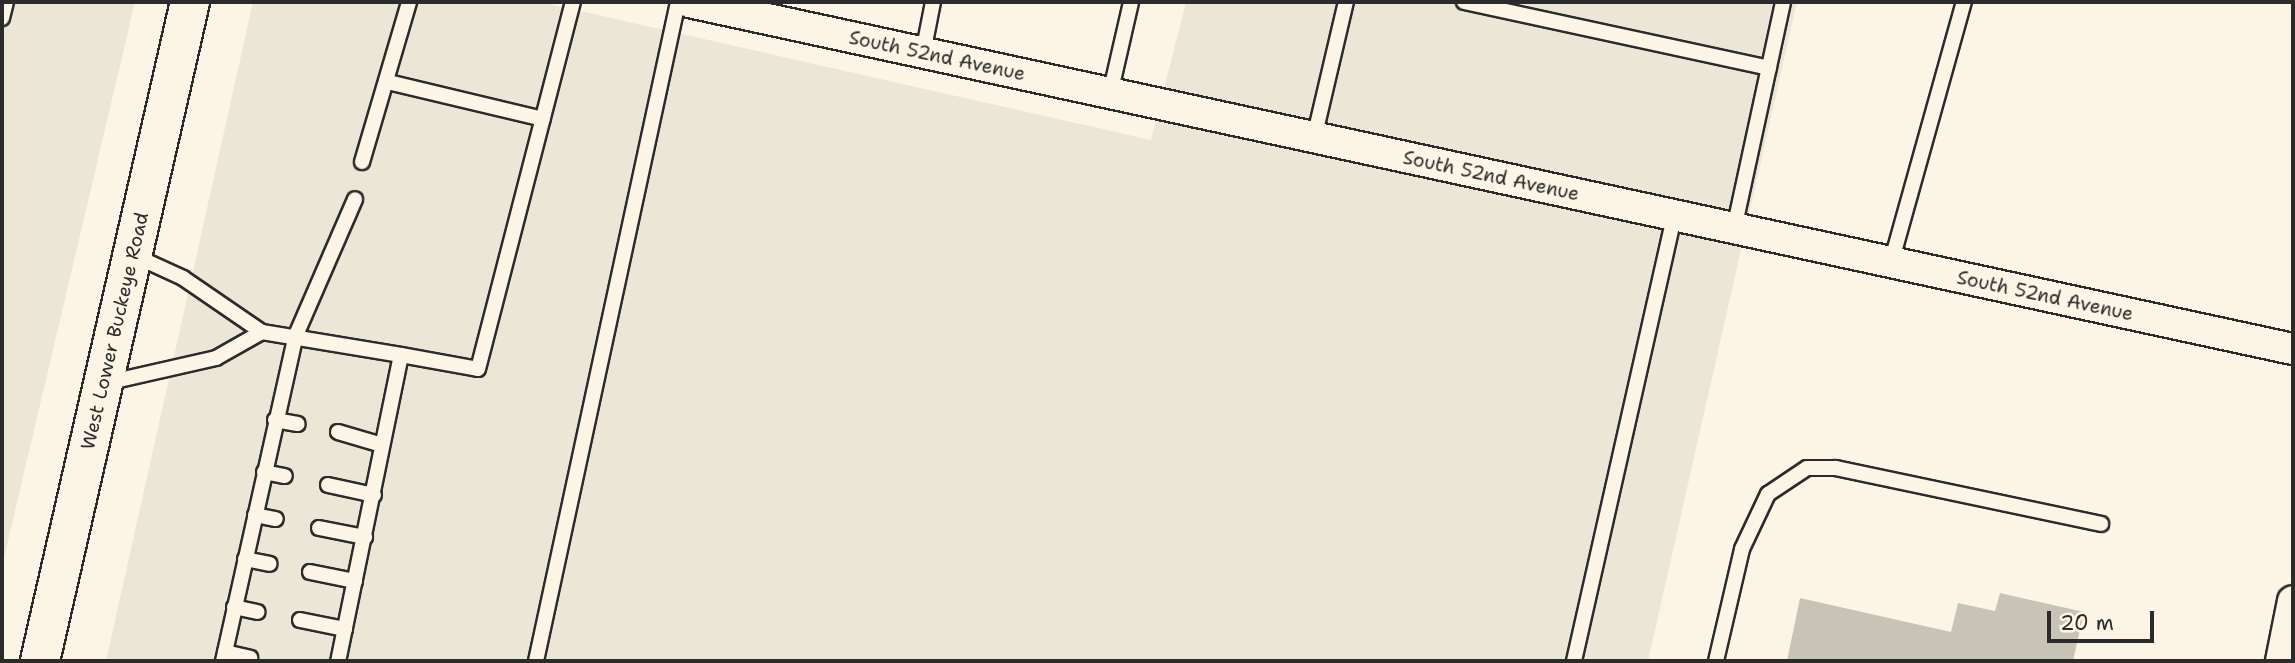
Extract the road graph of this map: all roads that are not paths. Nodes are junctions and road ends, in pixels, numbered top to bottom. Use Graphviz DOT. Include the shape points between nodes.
graph roads {
  1 [pos="6,2"];
  2 [pos="190,2"];
  3 [pos="410,2"];
  4 [pos="573,2"];
  5 [pos="678,2"];
  6 [pos="689,2"];
  7 [pos="933,2"];
  8 [pos="1131,2"];
  9 [pos="1346,2"];
  10 [pos="1464,2"];
  11 [pos="1783,2"];
  12 [pos="1964,2"];
  13 [pos="2,18"];
  14 [pos="923,53"];
  15 [pos="1769,68"];
  16 [pos="388,82"];
  17 [pos="1110,94"];
  18 [pos="543,119"];
  19 [pos="1314,138"];
  20 [pos="362,162"];
  21 [pos="355,199"];
  22 [pos="1675,216"];
  23 [pos="1734,229"];
  24 [pos="132,254"];
  25 [pos="1891,263"];
  26 [pos="262,332"];
  27 [pos="296,335"];
  28 [pos="2293,349"];
  29 [pos="401,355"];
  30 [pos="103,384"];
  31 [pos="275,420"];
  32 [pos="298,424"];
  33 [pos="338,432"];
  34 [pos="382,445"];
  35 [pos="264,472"];
  36 [pos="285,476"];
  37 [pos="328,485"];
  38 [pos="374,495"];
  39 [pos="255,515"];
  40 [pos="276,519"];
  41 [pos="2101,524"];
  42 [pos="319,528"];
  43 [pos="365,537"];
  44 [pos="245,559"];
  45 [pos="270,564"];
  46 [pos="310,572"];
  47 [pos="355,581"];
  48 [pos="2293,601"];
  49 [pos="234,607"];
  50 [pos="257,612"];
  51 [pos="300,620"];
  52 [pos="345,629"];
  53 [pos="224,657"];
  54 [pos="250,658"];
  55 [pos="40,661"];
  56 [pos="338,661"];
  57 [pos="536,661"];
  58 [pos="1574,661"];
  59 [pos="1716,661"];
  60 [pos="2281,661"];
  1 -- 13 [label="lane"];
  2 -- 24 [label="main road, West Lower Buckeye Road"];
  3 -- 16 [label="lane"];
  4 -- 18 [label="lane"];
  5 -- 57 [label="lane"];
  6 -- 14 [label="street, South 52nd Avenue"];
  7 -- 14 [label="lane"];
  8 -- 17 [label="lane"];
  9 -- 19 [label="lane"];
  10 -- 15 [label="lane"];
  11 -- 15 [label="lane"];
  12 -- 25 [label="lane"];
  14 -- 17 [label="street, South 52nd Avenue"];
  15 -- 23 [label="lane"];
  16 -- 18 [label="lane"];
  16 -- 20 [label="lane"];
  17 -- 19 [label="street, South 52nd Avenue"];
  18 -- 29 [label="lane" via="478,369"];
  19 -- 22 [label="street, South 52nd Avenue"];
  21 -- 27 [label="lane"];
  22 -- 23 [label="street, South 52nd Avenue"];
  22 -- 58 [label="lane"];
  23 -- 25 [label="street, South 52nd Avenue"];
  24 -- 26 [label="lane" via="183,278"];
  24 -- 30 [label="main road, West Lower Buckeye Road"];
  25 -- 28 [label="street, South 52nd Avenue"];
  26 -- 27 [label="lane"];
  26 -- 30 [label="lane" via="216,358"];
  27 -- 29 [label="lane"];
  27 -- 31 [label="lane"];
  29 -- 34 [label="lane"];
  30 -- 55 [label="main road, West Lower Buckeye Road"];
  31 -- 32 [label="lane"];
  31 -- 35 [label="lane"];
  33 -- 34 [label="lane"];
  34 -- 38 [label="lane"];
  35 -- 36 [label="lane"];
  35 -- 39 [label="lane"];
  37 -- 38 [label="lane"];
  38 -- 43 [label="lane"];
  39 -- 40 [label="lane"];
  39 -- 44 [label="lane"];
  41 -- 59 [label="lane" via="1836,468 1807,468 1768,494 1742,549"];
  42 -- 43 [label="lane"];
  43 -- 47 [label="lane"];
  44 -- 45 [label="lane"];
  44 -- 49 [label="lane"];
  46 -- 47 [label="lane"];
  47 -- 52 [label="lane"];
  48 -- 60 [label="street"];
  49 -- 50 [label="lane"];
  49 -- 53 [label="lane"];
  51 -- 52 [label="lane"];
  52 -- 56 [label="lane"];
  53 -- 54 [label="lane"];
}
